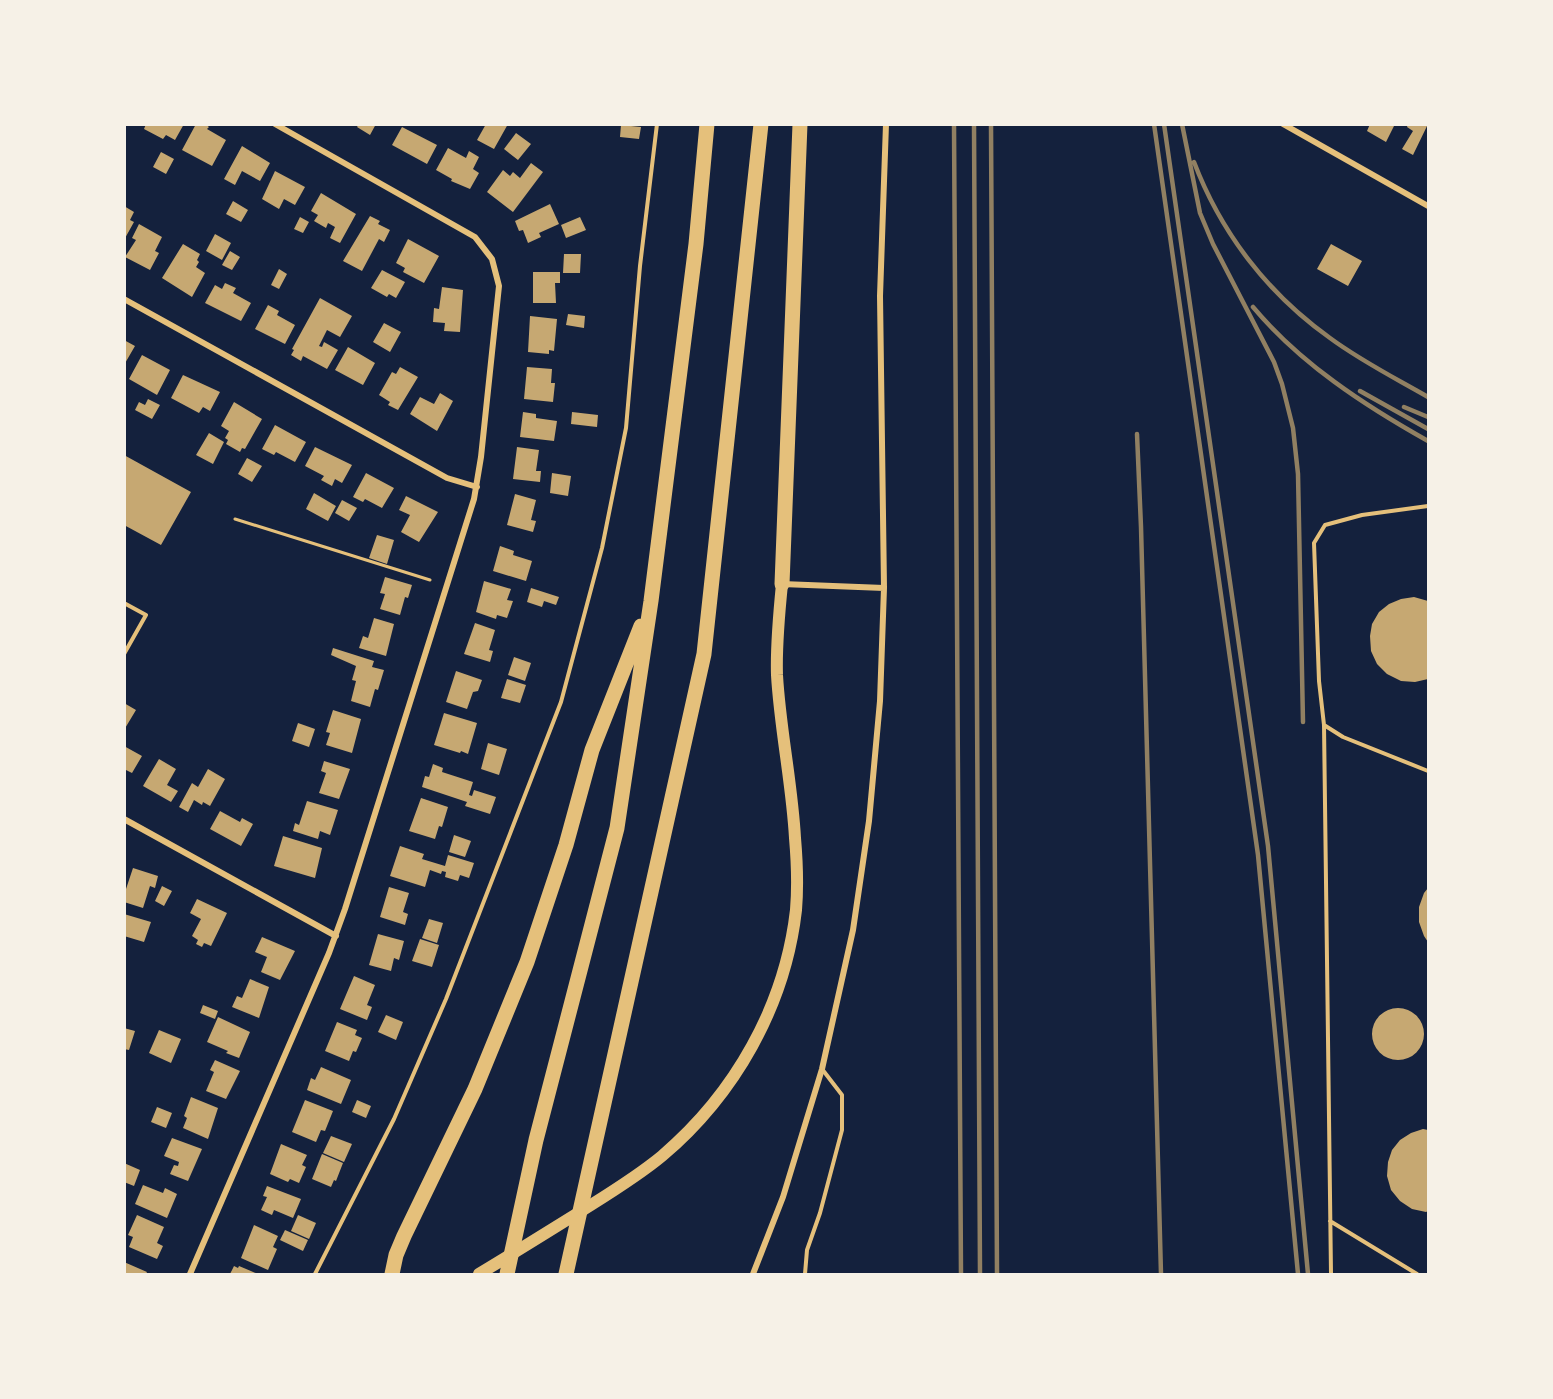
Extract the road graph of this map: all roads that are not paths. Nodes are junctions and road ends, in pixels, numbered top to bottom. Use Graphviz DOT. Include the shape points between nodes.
graph roads {
  1 [pos="275,124"];
  2 [pos="657,124"];
  3 [pos="707,124"];
  4 [pos="761,124"];
  5 [pos="800,124"];
  6 [pos="886,124"];
  7 [pos="1283,124"];
  8 [pos="1428,206"];
  9 [pos="124,299"];
  10 [pos="477,487"];
  11 [pos="1428,506"];
  12 [pos="782,584"];
  13 [pos="884,588"];
  14 [pos="651,601"];
  15 [pos="124,603"];
  16 [pos="124,654"];
  17 [pos="1324,725"];
  18 [pos="1428,771"];
  19 [pos="124,819"];
  20 [pos="336,936"];
  21 [pos="822,1069"];
  22 [pos="1330,1221"];
  23 [pos="190,1275"];
  24 [pos="315,1275"];
  25 [pos="392,1275"];
  26 [pos="479,1275"];
  27 [pos="507,1275"];
  28 [pos="566,1275"];
  29 [pos="753,1275"];
  30 [pos="805,1275"];
  31 [pos="1331,1275"];
  32 [pos="1417,1275"];
  1 -- 10 [label="street" via="459,226 482,243 496,268 499,286"];
  2 -- 24 [label="lane" via="626,428 602,548 561,702 441,1010 394,1119"];
  3 -- 14 [label="highway" via="696,244"];
  4 -- 28 [label="highway" via="704,654"];
  5 -- 12 [label="highway"];
  6 -- 13 [label="street" via="880,296"];
  7 -- 8 [label="street"];
  9 -- 10 [label="street" via="447,478"];
  10 -- 20 [label="street"];
  11 -- 17 [label="lane" via="1362,515 1325,525 1314,543"];
  12 -- 13 [label="street"];
  12 -- 26 [label="main road" via="777,674 795,836 796,910 780,980 753,1046 735,1076 691,1130 661,1157"];
  13 -- 21 [label="street" via="880,701 869,821 853,930"];
  14 -- 25 [label="highway" via="592,750 566,846 526,962 475,1089 404,1236"];
  14 -- 27 [label="highway" via="617,828 536,1140"];
  15 -- 16 [label="lane" via="146,615"];
  17 -- 18 [label="lane" via="1343,737"];
  17 -- 22 [label="lane"];
  19 -- 20 [label="street"];
  20 -- 23 [label="street"];
  21 -- 29 [label="street" via="783,1197"];
  21 -- 30 [label="lane" via="842,1095 842,1130 807,1250"];
  22 -- 31 [label="lane"];
  22 -- 32 [label="lane"];
}
